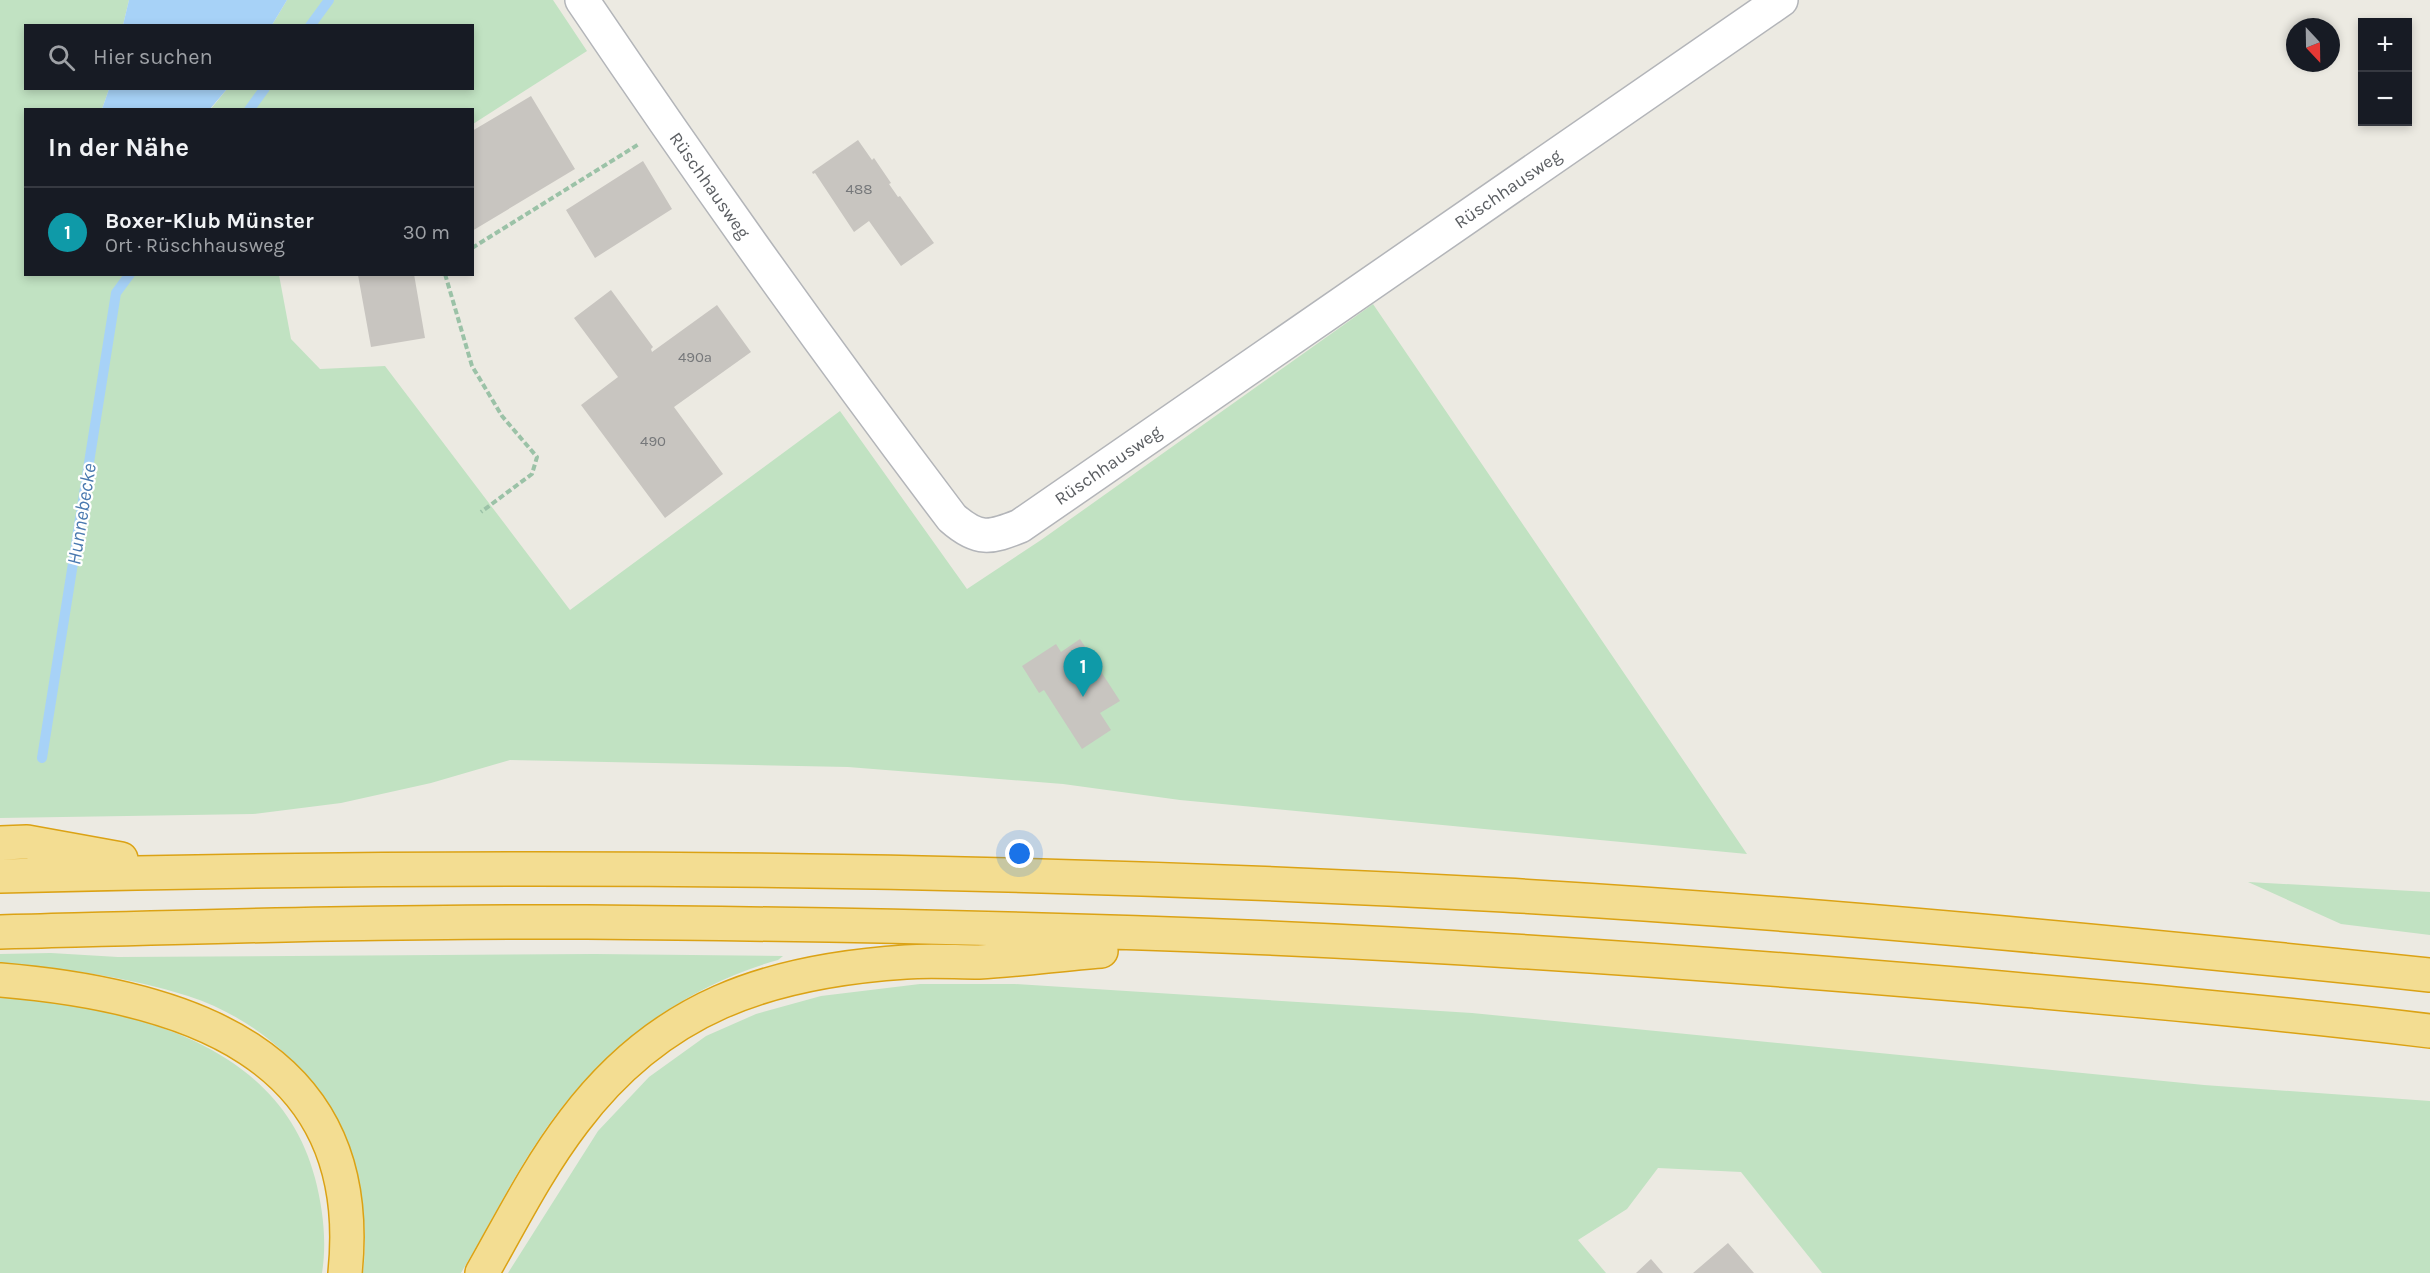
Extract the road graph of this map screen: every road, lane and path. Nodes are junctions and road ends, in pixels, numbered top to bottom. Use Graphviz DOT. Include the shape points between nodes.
graph roads {
  1 [pos="582,0"];
  2 [pos="1780,0"];
  3 [pos="667,126"];
  4 [pos="474,247"];
  5 [pos="446,276"];
  6 [pos="481,512"];
  7 [pos="0,843"];
  8 [pos="191,871"];
  9 [pos="0,876"];
  10 [pos="0,932"];
  11 [pos="1249,937"];
  12 [pos="2430,975"];
  13 [pos="0,980"];
  14 [pos="2430,1030"];
  15 [pos="345,1273"];
  16 [pos="482,1273"];
  1 -- 3 [label="street, Rüschhausweg"];
  2 -- 3 [label="street, Rüschhausweg" via="1020,526 997,535 981,536 952,518 786,296"];
  3 -- 4 [label="path"];
  5 -- 6 [label="path" via="472,366 502,416 537,457 532,474"];
  7 -- 8 [label="highway" via="27,842"];
  8 -- 9 [label="highway"];
  8 -- 12 [label="highway" via="837,870 1187,880 1727,910 1998,932"];
  10 -- 11 [label="highway" via="582,922"];
  11 -- 14 [label="highway" via="1639,959"];
  11 -- 16 [label="highway" via="981,962 906,962 832,970 767,984 719,1001 638,1052 573,1121"];
  13 -- 15 [label="highway" via="44,984 175,1012 238,1040 274,1068 309,1106 334,1152 346,1208"];
}
